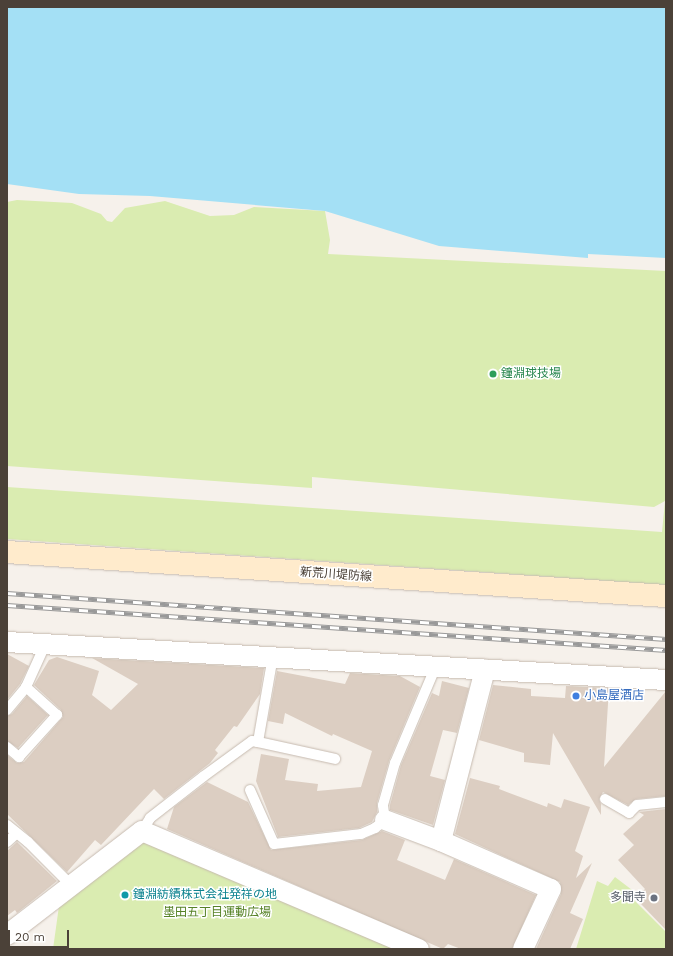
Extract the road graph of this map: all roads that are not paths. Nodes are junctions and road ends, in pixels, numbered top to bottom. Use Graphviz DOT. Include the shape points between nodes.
graph roads {
  1 [pos="7,552"];
  2 [pos="666,596"];
  3 [pos="7,642"];
  4 [pos="45,645"];
  5 [pos="273,656"];
  6 [pos="436,666"];
  7 [pos="485,670"];
  8 [pos="666,680"];
  9 [pos="26,687"];
  10 [pos="7,710"];
  11 [pos="258,742"];
  12 [pos="7,747"];
  13 [pos="335,759"];
  14 [pos="250,790"];
  15 [pos="605,798"];
  16 [pos="666,802"];
  17 [pos="385,820"];
  18 [pos="7,825"];
  19 [pos="142,831"];
  20 [pos="17,833"];
  21 [pos="441,841"];
  22 [pos="7,842"];
  23 [pos="72,886"];
  24 [pos="7,935"];
  25 [pos="419,949"];
  26 [pos="523,949"];
  1 -- 2 [label="main road, 新荒川堤防線"];
  3 -- 4 [label="street"];
  4 -- 5 [label="street"];
  4 -- 9 [label="lane"];
  5 -- 6 [label="street"];
  5 -- 11 [label="lane"];
  6 -- 7 [label="street"];
  6 -- 17 [label="lane" via="395,763 383,805"];
  7 -- 8 [label="street"];
  7 -- 21 [label="street"];
  9 -- 10 [label="lane"];
  9 -- 12 [label="lane" via="57,715 19,757"];
  11 -- 13 [label="lane"];
  11 -- 19 [label="lane" via="252,741 198,780 150,818"];
  14 -- 17 [label="lane" via="274,844 361,834"];
  15 -- 16 [label="lane" via="629,813 638,805"];
  17 -- 21 [label="street"];
  18 -- 20 [label="lane"];
  19 -- 23 [label="street"];
  19 -- 25 [label="street"];
  20 -- 22 [label="lane"];
  20 -- 23 [label="lane"];
  21 -- 26 [label="street" via="551,890"];
  23 -- 24 [label="street"];
}
